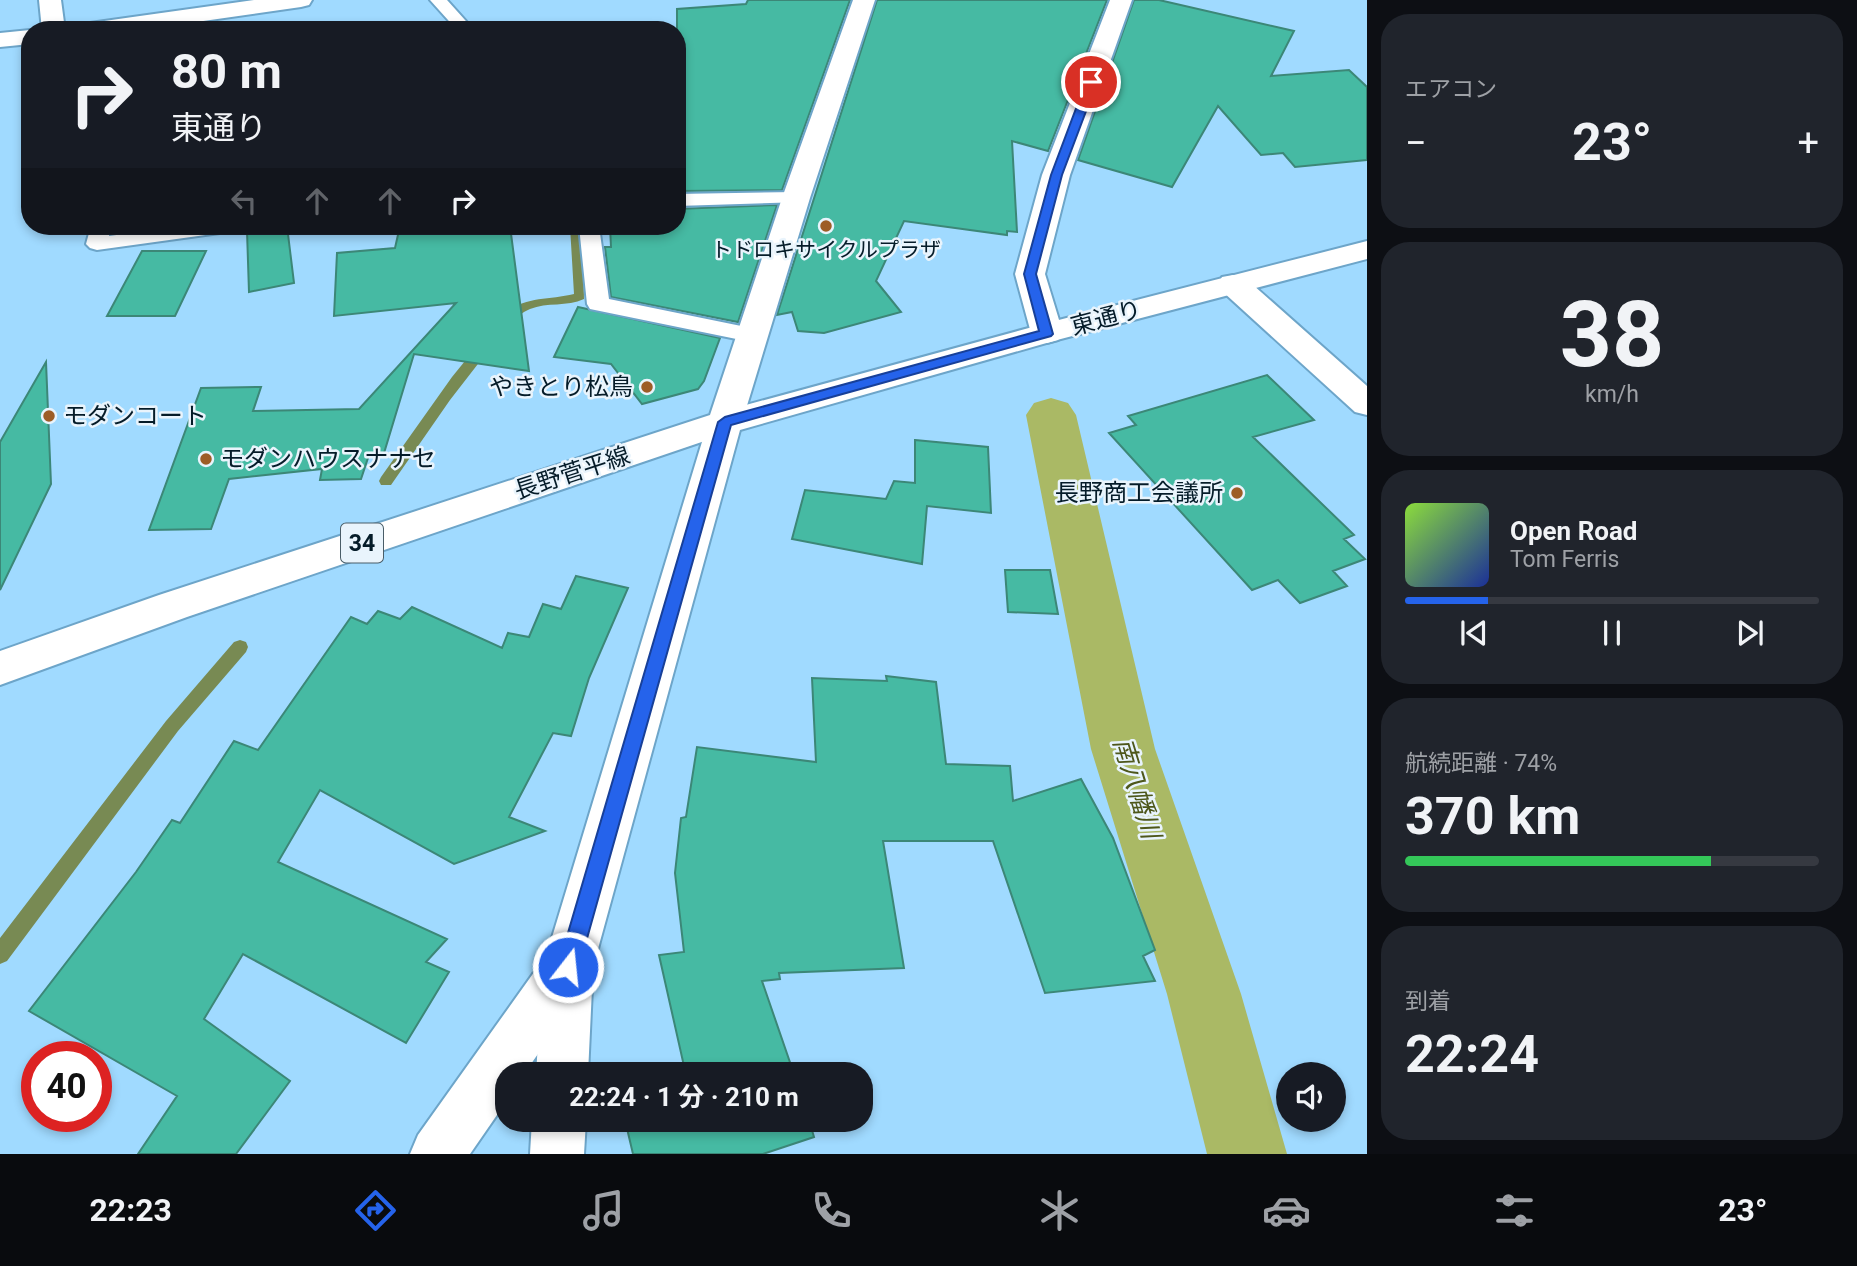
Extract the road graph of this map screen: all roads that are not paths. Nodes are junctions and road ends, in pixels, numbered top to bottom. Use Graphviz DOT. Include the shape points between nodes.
graph roads {
  1 [pos="50,0"];
  2 [pos="301,0"];
  3 [pos="438,0"];
  4 [pos="864,0"];
  5 [pos="1121,0"];
  6 [pos="53,21"];
  7 [pos="153,21"];
  8 [pos="458,21"];
  9 [pos="21,38"];
  10 [pos="0,40"];
  11 [pos="796,198"];
  12 [pos="686,200"];
  13 [pos="99,235"];
  14 [pos="162,235"];
  15 [pos="590,235"];
  16 [pos="1367,250"];
  17 [pos="1233,284"];
  18 [pos="1046,334"];
  19 [pos="751,335"];
  20 [pos="1367,404"];
  21 [pos="725,422"];
  22 [pos="0,668"];
  23 [pos="568,967"];
  24 [pos="563,1062"];
  25 [pos="558,1132"];
  26 [pos="438,1154"];
  27 [pos="557,1154"];
  1 -- 6 [label="street"];
  2 -- 7 [label="street"];
  3 -- 8 [label="lane"];
  4 -- 11 [label="street"];
  5 -- 18 [label="street" via="1056,175 1030,274"];
  9 -- 10 [label="street"];
  11 -- 12 [label="lane"];
  11 -- 19 [label="street"];
  13 -- 14 [label="lane" via="97,244"];
  15 -- 19 [label="lane" via="598,304"];
  16 -- 17 [label="street, 東通り"];
  17 -- 18 [label="street, 東通り"];
  17 -- 20 [label="street"];
  18 -- 21 [label="street, 東通り"];
  19 -- 21 [label="street"];
  21 -- 22 [label="street, 長野菅平線 / 34"];
  21 -- 23 [label="street"];
  23 -- 24 [label="street"];
  23 -- 26 [label="street"];
  25 -- 27 [label="street"];
}
